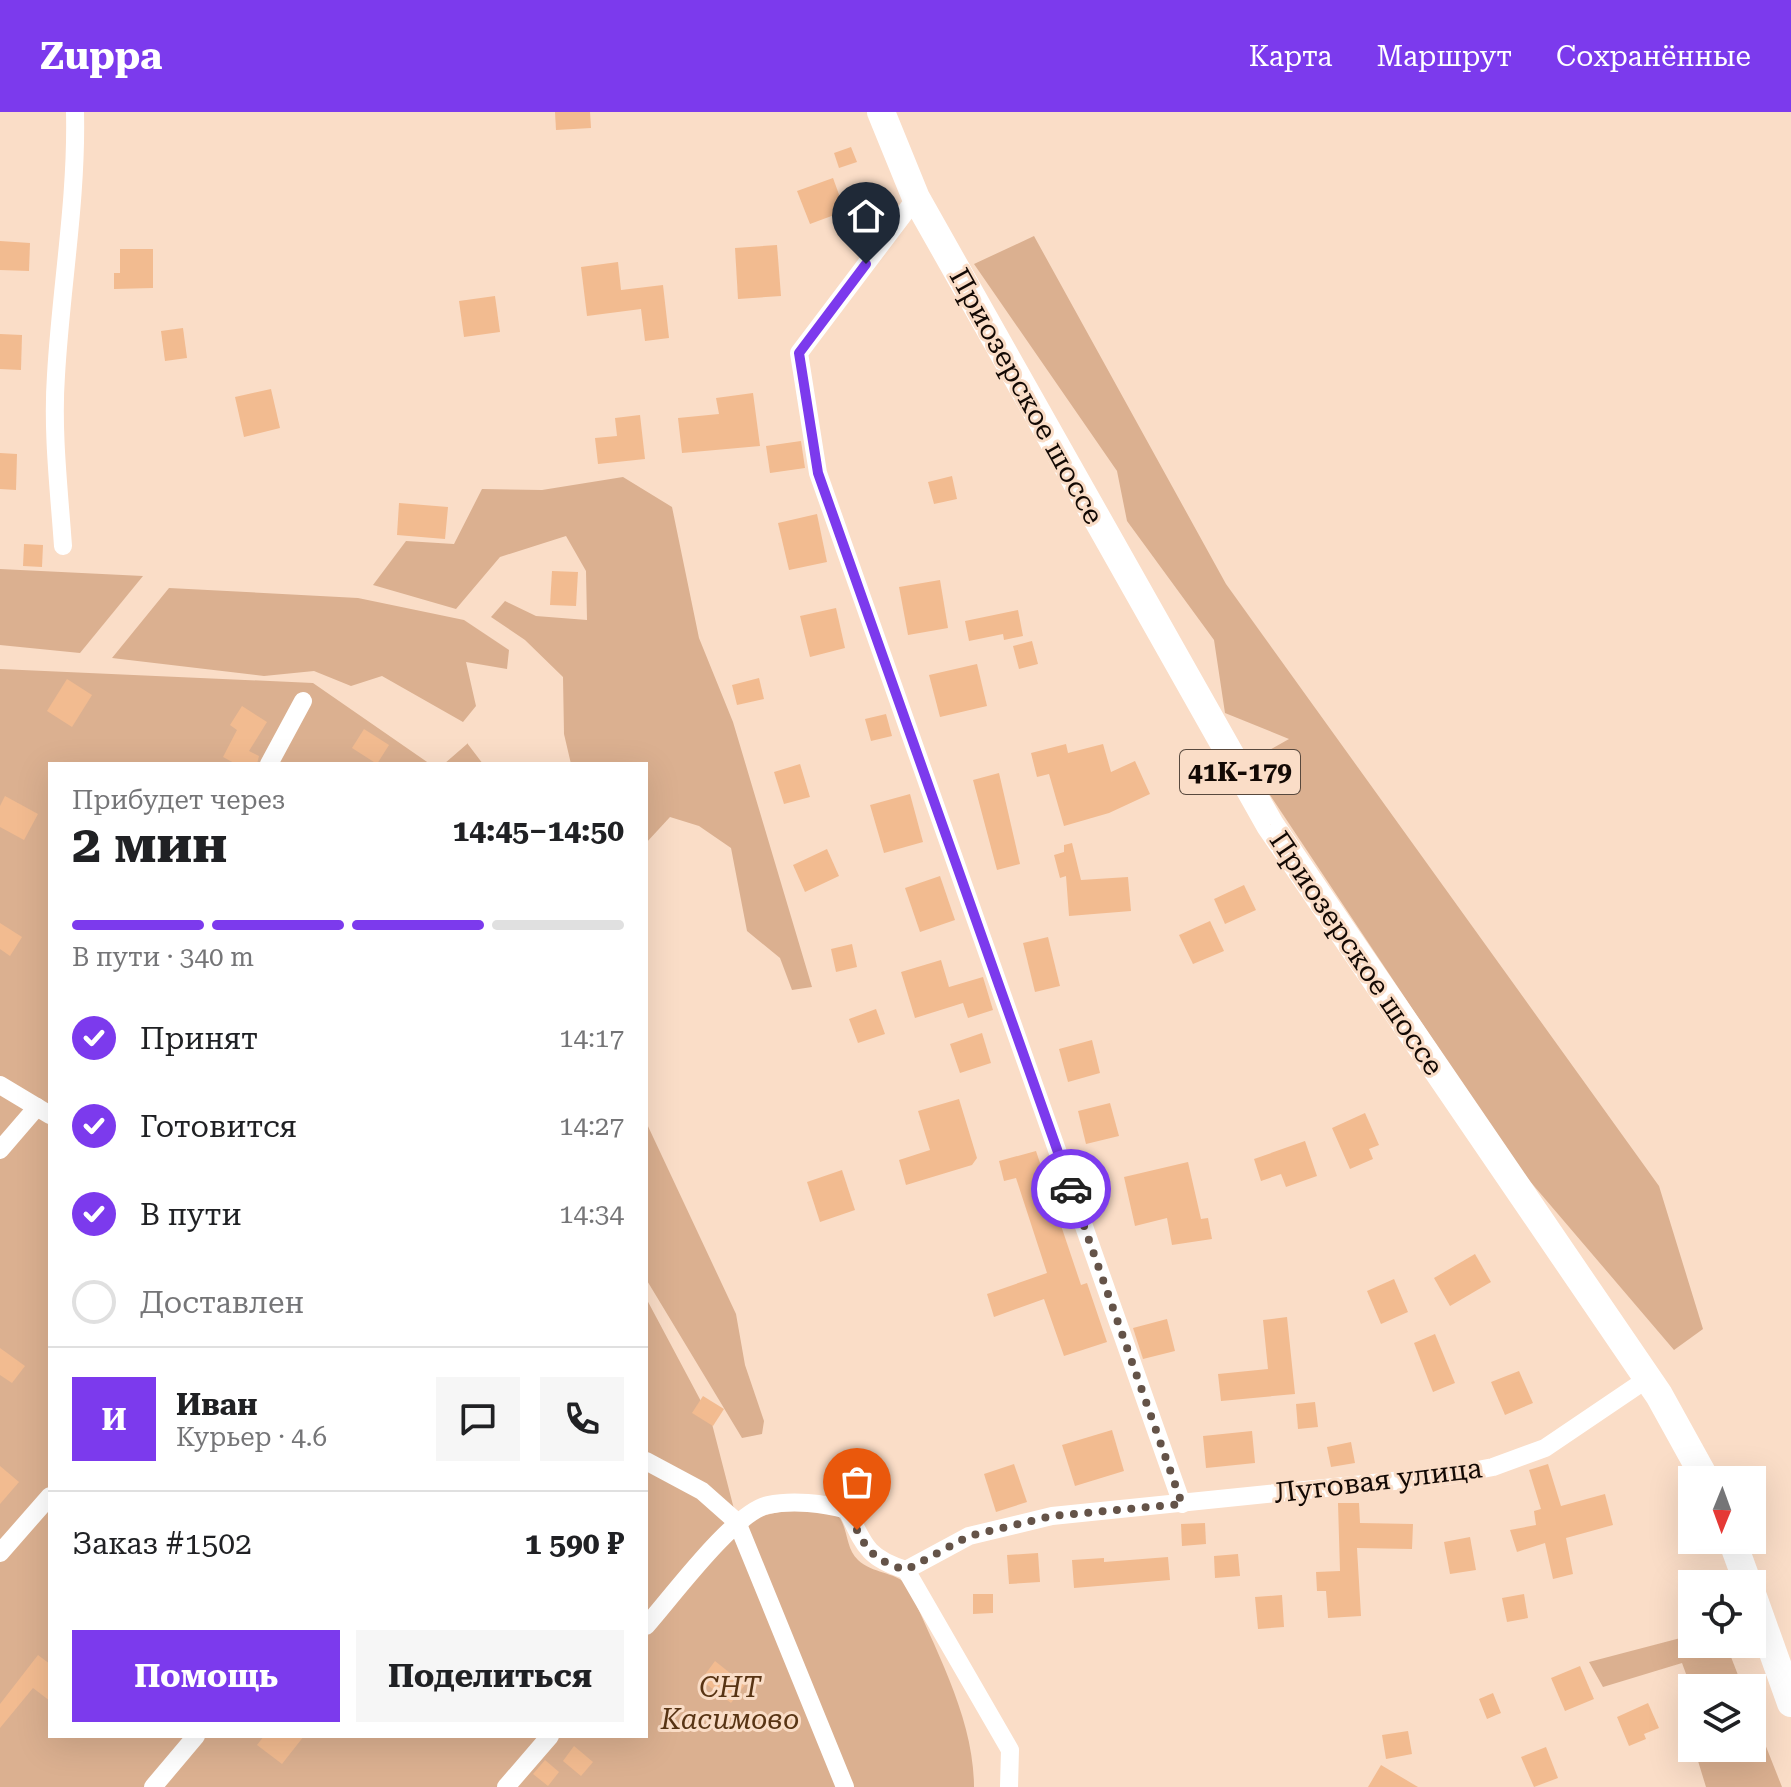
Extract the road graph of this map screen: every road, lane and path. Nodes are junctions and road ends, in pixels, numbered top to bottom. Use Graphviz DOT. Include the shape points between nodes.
graph roads {
  1 [pos="75,112"];
  2 [pos="881,112"];
  3 [pos="916,198"];
  4 [pos="63,546"];
  5 [pos="303,701"];
  6 [pos="270,762"];
  7 [pos="0,1085"];
  8 [pos="43,1111"];
  9 [pos="0,1150"];
  10 [pos="1660,1398"];
  11 [pos="648,1462"];
  12 [pos="1698,1466"];
  13 [pos="48,1498"];
  14 [pos="1182,1504"];
  15 [pos="737,1522"];
  16 [pos="0,1553"];
  17 [pos="906,1570"];
  18 [pos="648,1624"];
  19 [pos="1766,1633"];
  20 [pos="1791,1703"];
  21 [pos="194,1738"];
  22 [pos="548,1738"];
  23 [pos="845,1785"];
  24 [pos="153,1787"];
  25 [pos="506,1787"];
  26 [pos="1009,1787"];
  1 -- 4 [label="street" via="56,376"];
  2 -- 3 [label="main road, Приозерское шоссе / 41К-179"];
  3 -- 10 [label="main road, Приозерское шоссе / 41К-179" via="1270,825"];
  3 -- 14 [label="street" via="799,353 818,473"];
  5 -- 6 [label="street"];
  7 -- 8 [label="street"];
  8 -- 9 [label="street"];
  10 -- 12 [label="main road, Приозерское шоссе / 41К-179"];
  10 -- 14 [label="street, Луговая улица" via="1493,1467"];
  11 -- 15 [label="street" via="702,1491"];
  13 -- 16 [label="street"];
  14 -- 17 [label="street, Луговая улица" via="1052,1516 969,1536"];
  15 -- 17 [label="street" via="766,1505 827,1504 847,1510 866,1549 881,1562"];
  15 -- 18 [label="street"];
  15 -- 23 [label="street"];
  17 -- 26 [label="street" via="1010,1750"];
  19 -- 20 [label="main road"];
  21 -- 24 [label="street"];
  22 -- 25 [label="street"];
}
